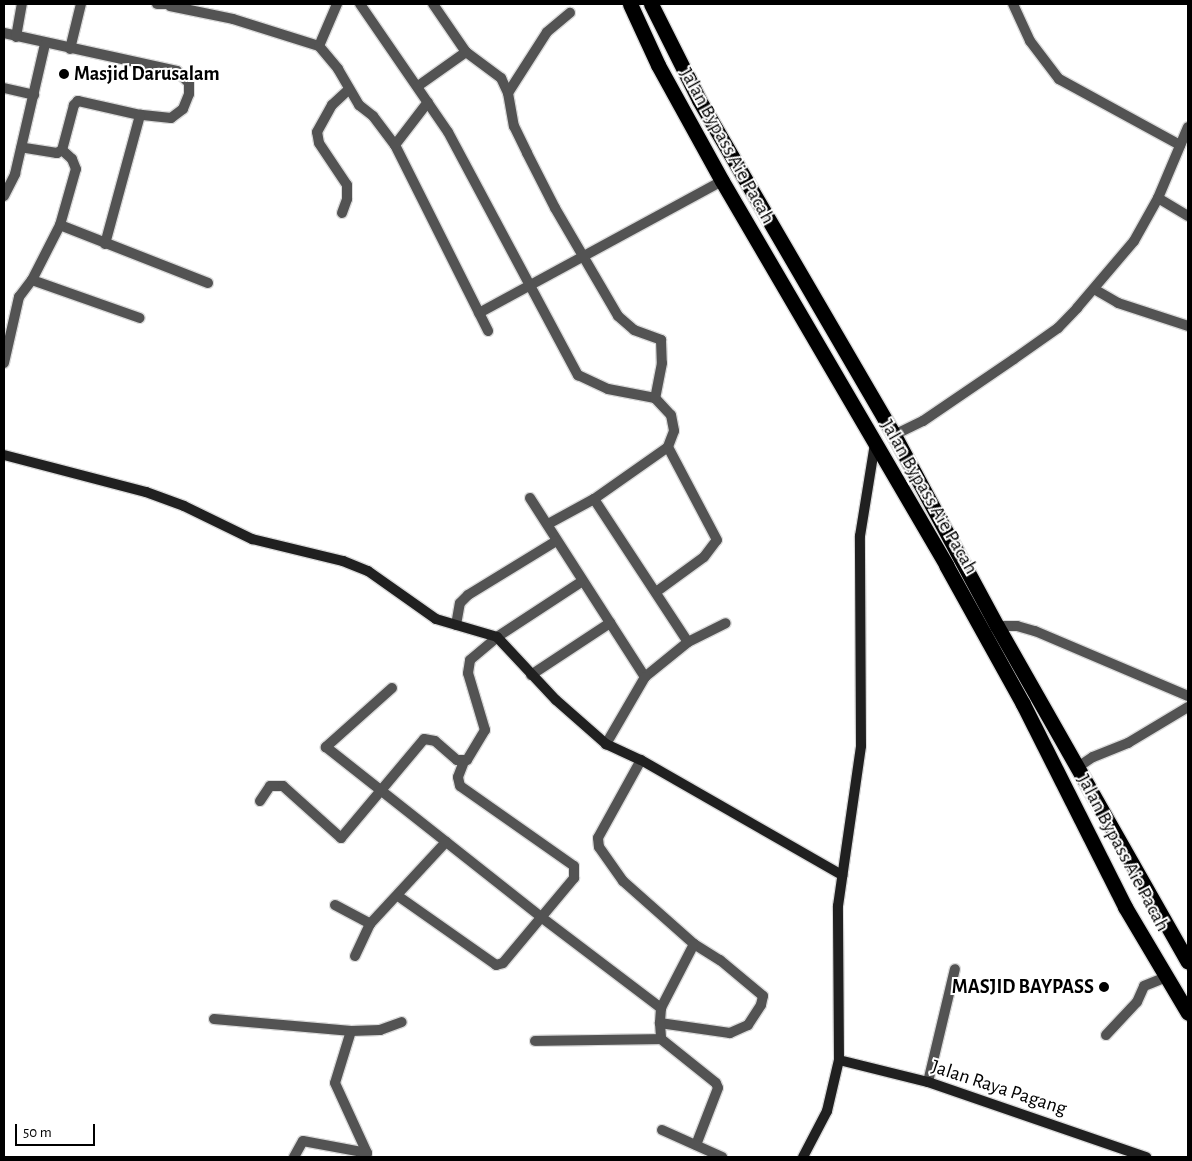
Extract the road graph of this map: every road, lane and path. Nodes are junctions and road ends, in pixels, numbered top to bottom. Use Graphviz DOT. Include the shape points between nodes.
graph roads {
  1 [pos="22,4"];
  2 [pos="81,4"];
  3 [pos="157,4"];
  4 [pos="336,4"];
  5 [pos="360,4"];
  6 [pos="433,4"];
  7 [pos="630,4"];
  8 [pos="651,4"];
  9 [pos="1013,4"];
  10 [pos="170,5"];
  11 [pos="570,12"];
  12 [pos="4,33"];
  13 [pos="16,37"];
  14 [pos="45,44"];
  15 [pos="319,46"];
  16 [pos="70,49"];
  17 [pos="466,52"];
  18 [pos="418,86"];
  19 [pos="4,88"];
  20 [pos="350,89"];
  21 [pos="508,93"];
  22 [pos="34,95"];
  23 [pos="428,102"];
  24 [pos="140,115"];
  25 [pos="1188,127"];
  26 [pos="395,145"];
  27 [pos="1180,145"];
  28 [pos="21,147"];
  29 [pos="62,150"];
  30 [pos="722,181"];
  31 [pos="4,196"];
  32 [pos="1158,198"];
  33 [pos="342,213"];
  34 [pos="1188,216"];
  35 [pos="60,225"];
  36 [pos="105,244"];
  37 [pos="582,256"];
  38 [pos="32,280"];
  39 [pos="208,283"];
  40 [pos="528,285"];
  41 [pos="1094,289"];
  42 [pos="479,313"];
  43 [pos="140,318"];
  44 [pos="1188,326"];
  45 [pos="488,331"];
  46 [pos="4,363"];
  47 [pos="654,398"];
  48 [pos="894,435"];
  49 [pos="875,440"];
  50 [pos="668,447"];
  51 [pos="4,455"];
  52 [pos="530,498"];
  53 [pos="594,499"];
  54 [pos="548,524"];
  55 [pos="556,541"];
  56 [pos="581,582"];
  57 [pos="656,592"];
  58 [pos="610,623"];
  59 [pos="726,623"];
  60 [pos="456,625"];
  61 [pos="997,626"];
  62 [pos="497,636"];
  63 [pos="688,642"];
  64 [pos="531,674"];
  65 [pos="645,678"];
  66 [pos="392,688"];
  67 [pos="1188,696"];
  68 [pos="1188,707"];
  69 [pos="606,744"];
  70 [pos="641,760"];
  71 [pos="464,761"];
  72 [pos="1078,767"];
  73 [pos="382,791"];
  74 [pos="260,801"];
  75 [pos="446,842"];
  76 [pos="842,876"];
  77 [pos="398,896"];
  78 [pos="334,905"];
  79 [pos="540,918"];
  80 [pos="370,924"];
  81 [pos="694,944"];
  82 [pos="355,956"];
  83 [pos="1188,962"];
  84 [pos="955,969"];
  85 [pos="1165,971"];
  86 [pos="661,1008"];
  87 [pos="1188,1013"];
  88 [pos="214,1019"];
  89 [pos="402,1022"];
  90 [pos="660,1023"];
  91 [pos="351,1031"];
  92 [pos="1106,1035"];
  93 [pos="661,1039"];
  94 [pos="534,1041"];
  95 [pos="839,1060"];
  96 [pos="928,1082"];
  97 [pos="662,1130"];
  98 [pos="696,1145"];
  99 [pos="367,1155"];
  100 [pos="294,1157"];
  101 [pos="722,1157"];
  102 [pos="804,1157"];
  103 [pos="1146,1157"];
  1 -- 13 [label="street"];
  2 -- 16 [label="street"];
  3 -- 10 [label="street"];
  4 -- 15 [label="street"];
  5 -- 18 [label="street"];
  6 -- 17 [label="street"];
  7 -- 30 [label="highway, Jalan Bypass Aie Pacah" via="658,64"];
  8 -- 48 [label="highway" via="698,100"];
  9 -- 27 [label="street" via="1030,41 1059,79"];
  10 -- 15 [label="street" via="233,19"];
  11 -- 21 [label="street" via="547,32"];
  12 -- 13 [label="street"];
  13 -- 14 [label="street"];
  14 -- 16 [label="street"];
  14 -- 22 [label="street"];
  15 -- 20 [label="street"];
  16 -- 24 [label="street" via="182,74 188,83 189,94 177,115 163,119"];
  17 -- 18 [label="street"];
  17 -- 21 [label="street" via="501,78"];
  18 -- 23 [label="street"];
  19 -- 22 [label="street"];
  20 -- 26 [label="street" via="359,105 373,116"];
  20 -- 33 [label="street" via="332,105 317,132 319,143 347,185 348,199"];
  21 -- 37 [label="street" via="514,126"];
  22 -- 28 [label="street"];
  23 -- 26 [label="street"];
  23 -- 40 [label="street" via="455,144"];
  24 -- 29 [label="street" via="78,102 74,105"];
  24 -- 36 [label="street"];
  25 -- 27 [label="street"];
  26 -- 42 [label="street"];
  27 -- 32 [label="street"];
  28 -- 29 [label="street" via="57,153"];
  28 -- 31 [label="street" via="15,174"];
  29 -- 35 [label="street" via="72,159 76,169"];
  30 -- 37 [label="street"];
  30 -- 49 [label="highway, Jalan Bypass Aie Pacah" via="821,355"];
  32 -- 34 [label="street"];
  32 -- 41 [label="street" via="1134,242"];
  35 -- 36 [label="street"];
  35 -- 38 [label="street"];
  36 -- 39 [label="street"];
  37 -- 40 [label="street"];
  37 -- 47 [label="street" via="625,324 662,340 662,363"];
  38 -- 43 [label="street"];
  38 -- 46 [label="street" via="20,297"];
  40 -- 42 [label="street"];
  40 -- 47 [label="street" via="578,376 608,389"];
  41 -- 44 [label="street" via="1118,303"];
  41 -- 48 [label="street" via="1058,328 923,421"];
  42 -- 45 [label="street"];
  47 -- 50 [label="street" via="671,415 674,431"];
  48 -- 61 [label="highway"];
  49 -- 76 [label="street" via="860,536 861,746"];
  49 -- 85 [label="highway, Jalan Bypass Aie Pacah" via="1023,704 1126,907"];
  50 -- 53 [label="street"];
  50 -- 57 [label="street" via="717,540 704,557"];
  51 -- 60 [label="street" via="146,492 262,542 343,560 375,575 436,619"];
  52 -- 54 [label="street"];
  53 -- 54 [label="street"];
  53 -- 57 [label="street"];
  54 -- 55 [label="street"];
  55 -- 56 [label="street"];
  55 -- 60 [label="street" via="468,595 460,603"];
  56 -- 58 [label="street"];
  56 -- 62 [label="street"];
  57 -- 63 [label="street"];
  58 -- 64 [label="street"];
  58 -- 65 [label="street"];
  59 -- 63 [label="street"];
  60 -- 62 [label="street"];
  61 -- 67 [label="street" via="1017,626 1035,631"];
  61 -- 72 [label="highway"];
  62 -- 64 [label="street"];
  62 -- 71 [label="street" via="473,655 468,665 485,730 476,749"];
  63 -- 65 [label="street"];
  64 -- 69 [label="street"];
  65 -- 69 [label="street"];
  66 -- 73 [label="street" via="326,747"];
  68 -- 72 [label="street" via="1128,743 1092,756"];
  69 -- 70 [label="street"];
  70 -- 76 [label="street"];
  70 -- 81 [label="street" via="598,838 599,847 623,881"];
  71 -- 73 [label="street" via="457,760 435,741 424,739"];
  71 -- 79 [label="street" via="458,777 460,786 574,866 574,878"];
  72 -- 83 [label="highway"];
  73 -- 74 [label="street" via="341,838 284,786 270,786"];
  73 -- 75 [label="street"];
  75 -- 77 [label="street"];
  75 -- 79 [label="street"];
  76 -- 95 [label="street" via="838,906"];
  77 -- 79 [label="street" via="496,965"];
  77 -- 80 [label="street"];
  78 -- 80 [label="street"];
  79 -- 86 [label="street"];
  80 -- 82 [label="street"];
  81 -- 86 [label="street"];
  81 -- 90 [label="street" via="758,990 762,1006 748,1025 730,1033"];
  84 -- 96 [label="street"];
  85 -- 87 [label="highway, Jalan Bypass Aie Pacah"];
  85 -- 92 [label="street" via="1166,977 1144,986 1137,1002"];
  86 -- 90 [label="street"];
  88 -- 91 [label="street"];
  89 -- 91 [label="street" via="380,1030"];
  90 -- 93 [label="street"];
  91 -- 99 [label="street" via="335,1083"];
  93 -- 94 [label="street"];
  93 -- 98 [label="street" via="716,1082 718,1088"];
  95 -- 96 [label="street, Jalan Raya Pagang"];
  95 -- 102 [label="street" via="827,1111"];
  96 -- 103 [label="street, Jalan Raya Pagang"];
  97 -- 98 [label="street"];
  98 -- 101 [label="street"];
  99 -- 100 [label="street" via="303,1141"];
}
